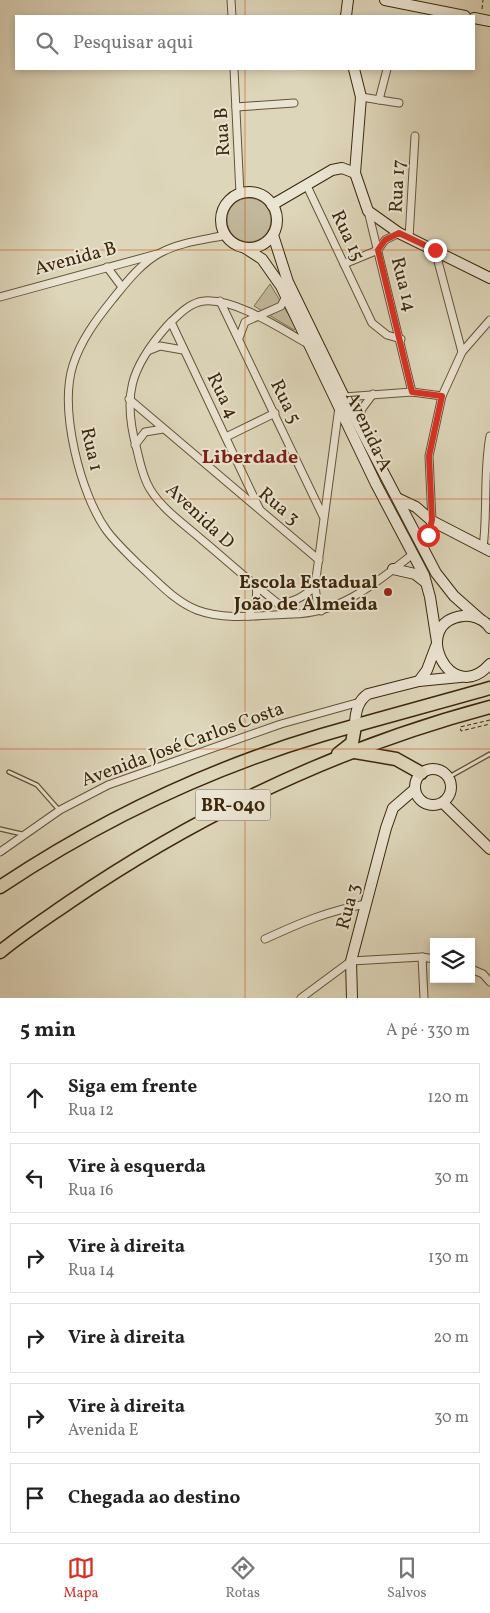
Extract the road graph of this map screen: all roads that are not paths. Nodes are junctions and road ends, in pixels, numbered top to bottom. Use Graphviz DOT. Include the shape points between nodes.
graph roads {
  1 [pos="231,0"];
  2 [pos="348,0"];
  3 [pos="385,0"];
  4 [pos="232,15"];
  5 [pos="346,15"];
  6 [pos="459,15"];
  7 [pos="234,70"];
  8 [pos="354,70"];
  9 [pos="387,70"];
  10 [pos="361,97"];
  11 [pos="379,100"];
  12 [pos="294,103"];
  13 [pos="399,103"];
  14 [pos="236,107"];
  15 [pos="415,136"];
  16 [pos="354,173"];
  17 [pos="307,186"];
  18 [pos="240,194"];
  19 [pos="272,205"];
  20 [pos="368,212"];
  21 [pos="399,233"];
  22 [pos="226,235"];
  23 [pos="273,236"];
  24 [pos="409,238"];
  25 [pos="245,248"];
  26 [pos="378,250"];
  27 [pos="435,250"];
  28 [pos="160,253"];
  29 [pos="344,264"];
  30 [pos="107,267"];
  31 [pos="490,278"];
  32 [pos="122,287"];
  33 [pos="286,296"];
  34 [pos="0,298"];
  35 [pos="220,301"];
  36 [pos="256,317"];
  37 [pos="490,320"];
  38 [pos="171,322"];
  39 [pos="239,339"];
  40 [pos="401,339"];
  41 [pos="309,344"];
  42 [pos="149,350"];
  43 [pos="184,350"];
  44 [pos="462,352"];
  45 [pos="412,392"];
  46 [pos="373,394"];
  47 [pos="442,396"];
  48 [pos="129,399"];
  49 [pos="342,401"];
  50 [pos="275,413"];
  51 [pos="361,428"];
  52 [pos="163,429"];
  53 [pos="490,436"];
  54 [pos="226,437"];
  55 [pos="135,445"];
  56 [pos="399,499"];
  57 [pos="388,507"];
  58 [pos="260,511"];
  59 [pos="323,516"];
  60 [pos="432,520"];
  61 [pos="423,544"];
  62 [pos="486,549"];
  63 [pos="413,554"];
  64 [pos="319,560"];
  65 [pos="394,569"];
  66 [pos="426,582"];
  67 [pos="256,586"];
  68 [pos="315,586"];
  69 [pos="278,604"];
  70 [pos="321,611"];
  71 [pos="292,614"];
  72 [pos="248,616"];
  73 [pos="487,624"];
  74 [pos="437,643"];
  75 [pos="490,664"];
  76 [pos="466,676"];
  77 [pos="419,681"];
  78 [pos="490,688"];
  79 [pos="360,702"];
  80 [pos="490,708"];
  81 [pos="355,726"];
  82 [pos="355,752"];
  83 [pos="490,754"];
  84 [pos="328,761"];
  85 [pos="9,772"];
  86 [pos="421,773"];
  87 [pos="449,777"];
  88 [pos="416,792"];
  89 [pos="445,801"];
  90 [pos="60,810"];
  91 [pos="0,829"];
  92 [pos="25,835"];
  93 [pos="490,850"];
  94 [pos="0,852"];
  95 [pos="0,887"];
  96 [pos="366,904"];
  97 [pos="265,939"];
  98 [pos="0,952"];
  99 [pos="422,957"];
  100 [pos="430,958"];
  101 [pos="351,961"];
  102 [pos="475,971"];
  103 [pos="490,982"];
  104 [pos="301,998"];
  105 [pos="352,998"];
  106 [pos="424,998"];
  1 -- 4 [label="street"];
  2 -- 5 [label="street"];
  3 -- 6 [label="street"];
  7 -- 14 [label="street, Rua B"];
  8 -- 10 [label="street, Rua 14"];
  9 -- 11 [label="street"];
  10 -- 11 [label="street"];
  10 -- 16 [label="street, Rua 14"];
  11 -- 13 [label="street"];
  12 -- 14 [label="street"];
  14 -- 18 [label="street, Rua B"];
  15 -- 24 [label="street, Rua 17"];
  16 -- 17 [label="street" via="342,168 332,170"];
  16 -- 20 [label="street, Rua 14"];
  17 -- 19 [label="street"];
  17 -- 29 [label="street, Rua 15"];
  18 -- 19 [label="street" via="257,193"];
  18 -- 22 [label="street" via="226,204 223,212"];
  19 -- 23 [label="street" via="277,219"];
  20 -- 21 [label="street"];
  20 -- 26 [label="street, Rua 14"];
  21 -- 24 [label="street"];
  21 -- 26 [label="street" via="385,240"];
  22 -- 25 [label="street"];
  22 -- 28 [label="street, Rua 1"];
  23 -- 25 [label="street" via="261,246"];
  23 -- 49 [label="street, Avenida A" via="288,282"];
  24 -- 27 [label="street"];
  25 -- 33 [label="street, Avenida A" via="262,259"];
  26 -- 29 [label="street"];
  26 -- 40 [label="street, Rua 14"];
  27 -- 31 [label="street"];
  27 -- 44 [label="street"];
  28 -- 30 [label="street, Avenida B"];
  28 -- 32 [label="street, Rua 1"];
  29 -- 40 [label="street, Rua 15" via="372,323 387,335"];
  30 -- 32 [label="street"];
  30 -- 34 [label="street, Avenida B"];
  32 -- 72 [label="street, Rua 1" via="82,342 73,366 70,414 86,491 117,544 166,590 199,611"];
  33 -- 36 [label="street" via="281,306"];
  33 -- 41 [label="street, Avenida A"];
  35 -- 36 [label="street"];
  35 -- 38 [label="street, Avenida D" via="202,301 186,308"];
  35 -- 39 [label="street, Rua 5"];
  36 -- 39 [label="street" via="242,326"];
  36 -- 41 [label="street"];
  37 -- 44 [label="street"];
  38 -- 42 [label="street, Avenida D"];
  38 -- 43 [label="street, Rua 4"];
  39 -- 50 [label="street, Rua 5"];
  40 -- 45 [label="street, Rua 14"];
  41 -- 49 [label="street, Avenida A"];
  42 -- 43 [label="street" via="165,346"];
  42 -- 48 [label="street, Avenida D" via="132,380"];
  43 -- 54 [label="street, Rua 4"];
  44 -- 47 [label="street"];
  45 -- 46 [label="street"];
  45 -- 47 [label="street"];
  46 -- 49 [label="street"];
  46 -- 51 [label="street" via="362,410"];
  47 -- 60 [label="street" via="429,456"];
  48 -- 52 [label="street, Rua 3"];
  48 -- 55 [label="street, Avenida D"];
  49 -- 51 [label="street, Avenida A"];
  49 -- 57 [label="street, Avenida A"];
  49 -- 59 [label="street"];
  50 -- 54 [label="street"];
  50 -- 59 [label="street, Rua 5"];
  51 -- 56 [label="street, Avenida A"];
  52 -- 55 [label="street" via="145,432"];
  52 -- 58 [label="street, Rua 3"];
  53 -- 62 [label="street" via="485,472"];
  54 -- 58 [label="street, Rua 4"];
  55 -- 67 [label="street, Avenida D" via="149,489 159,502"];
  56 -- 57 [label="street"];
  56 -- 60 [label="street"];
  56 -- 61 [label="street, Avenida A"];
  57 -- 63 [label="street, Avenida A"];
  58 -- 64 [label="street, Rua 3"];
  59 -- 64 [label="street"];
  60 -- 61 [label="street"];
  60 -- 62 [label="street"];
  61 -- 73 [label="street, Avenida A" via="436,573 454,596"];
  63 -- 65 [label="street"];
  63 -- 66 [label="street, Avenida A"];
  64 -- 68 [label="street"];
  65 -- 66 [label="street" via="416,574"];
  65 -- 70 [label="street" via="342,603"];
  66 -- 74 [label="street, Avenida A"];
  67 -- 69 [label="street, Avenida D"];
  67 -- 72 [label="street" via="258,596"];
  68 -- 69 [label="street" via="299,599"];
  68 -- 70 [label="street"];
  69 -- 71 [label="street, Avenida D"];
  70 -- 71 [label="street"];
  71 -- 72 [label="street, Rua 1"];
  73 -- 74 [label="street" via="461,616 452,619 439,633"];
  74 -- 76 [label="street, Avenida A" via="441,662 447,669"];
  74 -- 77 [label="street" via="427,670"];
  75 -- 76 [label="street, Avenida José Carlos Costa" via="476,675"];
  76 -- 77 [label="street, Avenida José Carlos Costa"];
  77 -- 79 [label="street, Avenida José Carlos Costa" via="368,694"];
  78 -- 81 [label="highway, BR-040"];
  79 -- 81 [label="street"];
  79 -- 90 [label="street, Avenida José Carlos Costa" via="297,719 167,764 94,791"];
  80 -- 82 [label="highway, BR-040" via="427,725"];
  81 -- 84 [label="highway" via="352,743"];
  81 -- 95 [label="highway, BR-040" via="285,747 148,802 79,838"];
  82 -- 84 [label="highway, BR-040"];
  82 -- 86 [label="highway" via="396,759"];
  83 -- 87 [label="lane"];
  84 -- 98 [label="highway, BR-040" via="241,800 149,850"];
  85 -- 90 [label="lane" via="37,785"];
  86 -- 87 [label="street" via="439,769"];
  86 -- 88 [label="street" via="416,780"];
  87 -- 89 [label="street" via="452,788"];
  88 -- 89 [label="street" via="420,800 431,805"];
  88 -- 96 [label="street, Rua 3" via="393,808"];
  89 -- 93 [label="street"];
  90 -- 92 [label="street, Avenida José Carlos Costa"];
  91 -- 92 [label="lane"];
  92 -- 94 [label="street, Avenida José Carlos Costa"];
  96 -- 97 [label="street" via="308,918"];
  96 -- 101 [label="street, Rua 3"];
  99 -- 100 [label="street"];
  99 -- 101 [label="street"];
  99 -- 106 [label="street"];
  101 -- 104 [label="street"];
  101 -- 105 [label="street, Rua 3"];
  102 -- 103 [label="street"];
}
